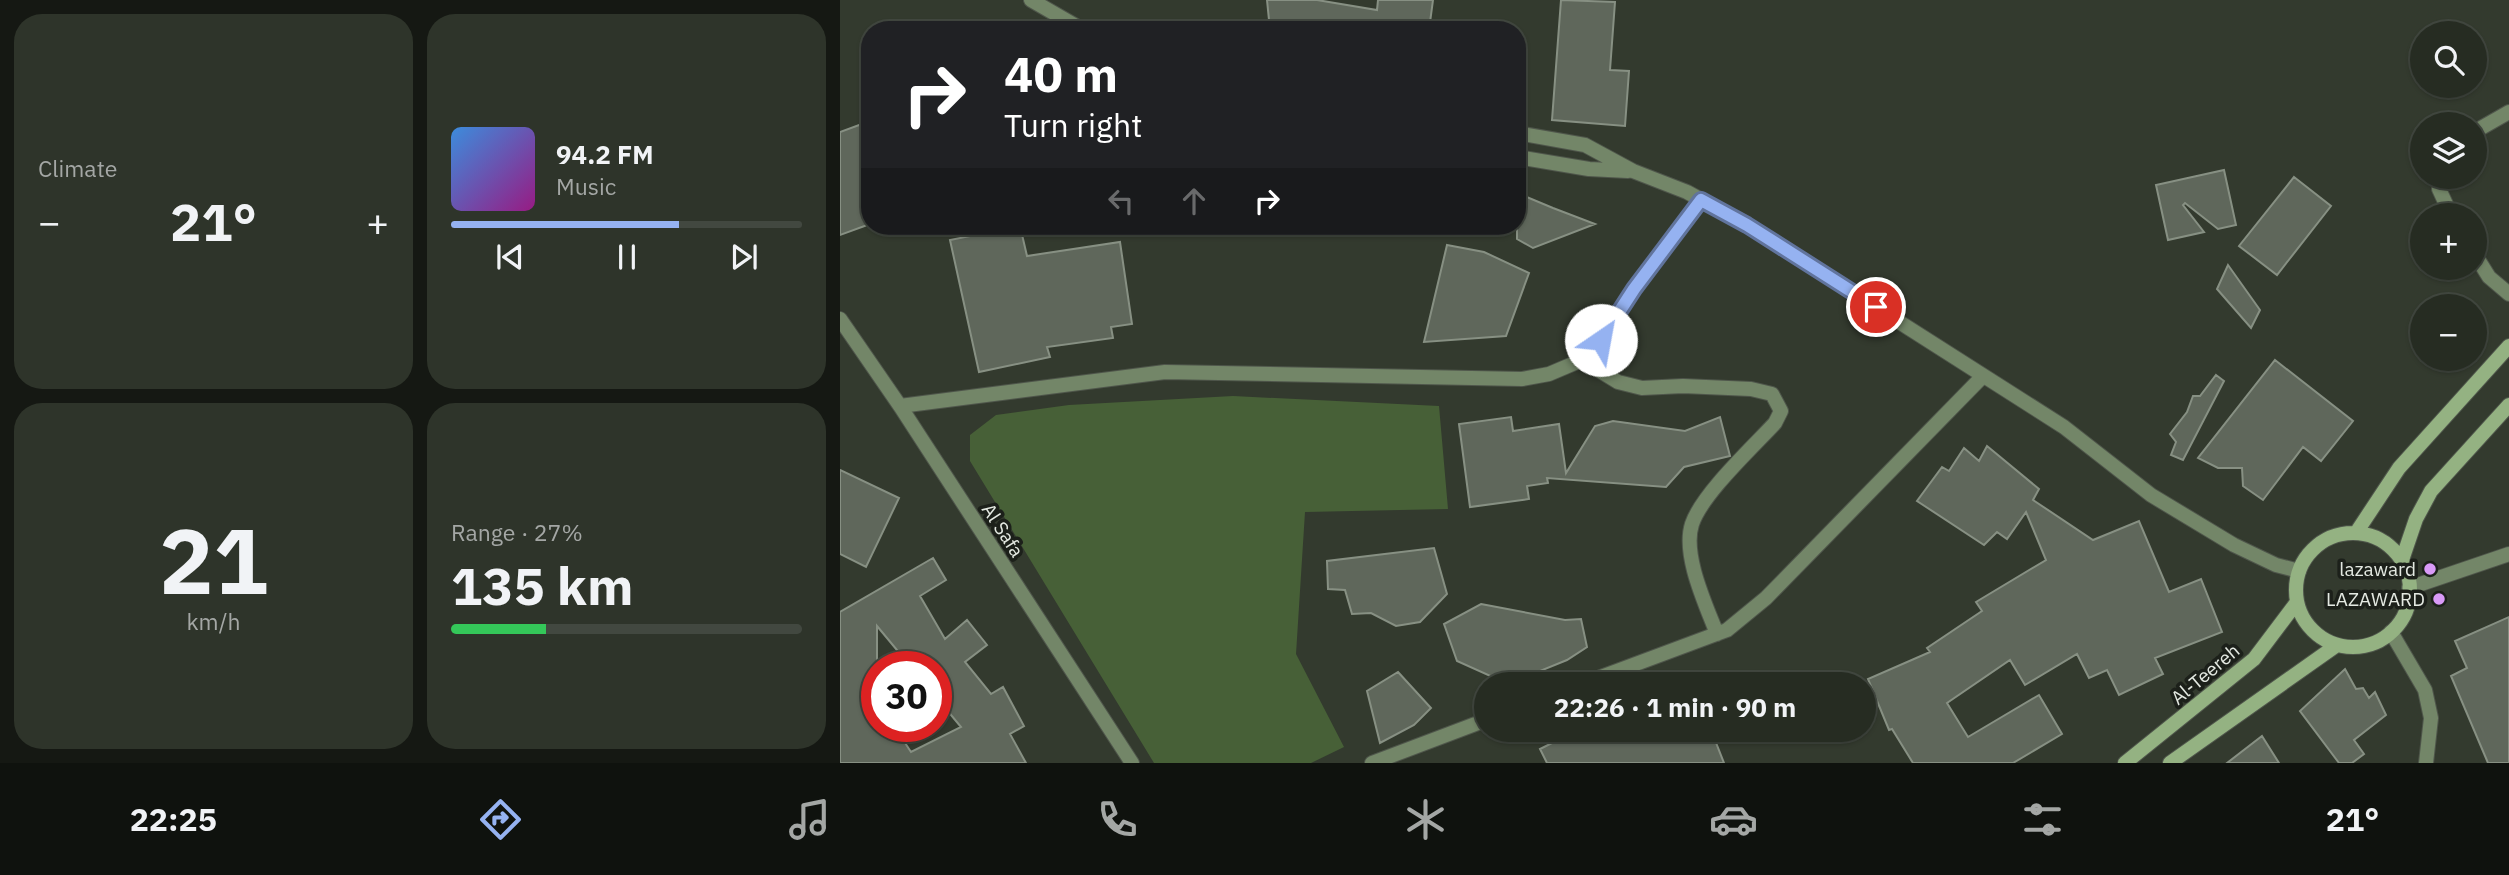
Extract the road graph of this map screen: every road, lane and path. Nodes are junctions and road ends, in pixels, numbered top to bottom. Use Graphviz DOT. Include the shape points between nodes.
graph roads {
  1 [pos="1031,0"];
  2 [pos="1067,21"];
  3 [pos="2509,112"];
  4 [pos="2487,125"];
  5 [pos="1526,135"];
  6 [pos="1526,158"];
  7 [pos="1633,171"];
  8 [pos="1701,200"];
  9 [pos="2487,274"];
  10 [pos="2509,295"];
  11 [pos="840,319"];
  12 [pos="2509,346"];
  13 [pos="1582,360"];
  14 [pos="1983,376"];
  15 [pos="2509,405"];
  16 [pos="900,406"];
  17 [pos="2356,533"];
  18 [pos="2509,554"];
  19 [pos="2402,560"];
  20 [pos="2299,571"];
  21 [pos="2409,588"];
  22 [pos="2297,602"];
  23 [pos="2390,632"];
  24 [pos="1717,634"];
  25 [pos="2337,645"];
  26 [pos="1614,672"];
  27 [pos="1474,724"];
  28 [pos="1132,763"];
  29 [pos="1371,763"];
  30 [pos="2125,763"];
  31 [pos="2170,763"];
  32 [pos="2426,763"];
  1 -- 2 [label="street"];
  3 -- 4 [label="street"];
  5 -- 7 [label="street" via="1585,145"];
  6 -- 7 [label="street"];
  7 -- 8 [label="street"];
  8 -- 13 [label="street"];
  8 -- 14 [label="street"];
  9 -- 10 [label="street"];
  11 -- 16 [label="street, Al Safa"];
  12 -- 17 [label="main road" via="2399,468"];
  13 -- 16 [label="street" via="1522,379 1165,372"];
  13 -- 24 [label="street" via="1618,382 1642,388 1751,389 1772,394 1778,402 1781,411 1775,423 1702,505 1691,525 1697,582"];
  14 -- 20 [label="street" via="2064,427 2151,495 2234,545"];
  14 -- 24 [label="street" via="1766,598 1727,631"];
  15 -- 19 [label="main road" via="2431,491"];
  16 -- 28 [label="street, Al Safa"];
  17 -- 19 [label="main road" via="2387,543"];
  17 -- 20 [label="main road" via="2323,540 2306,556"];
  18 -- 21 [label="street"];
  19 -- 21 [label="main road"];
  20 -- 22 [label="main road"];
  21 -- 23 [label="main road" via="2409,603 2400,624"];
  22 -- 25 [label="main road" via="2303,620 2319,637"];
  22 -- 30 [label="main road, Al-Teereh" via="2254,659"];
  23 -- 25 [label="main road" via="2383,640 2362,647"];
  23 -- 32 [label="street" via="2425,690 2431,718"];
  24 -- 26 [label="street"];
  25 -- 31 [label="main road"];
  27 -- 29 [label="street"];
}
